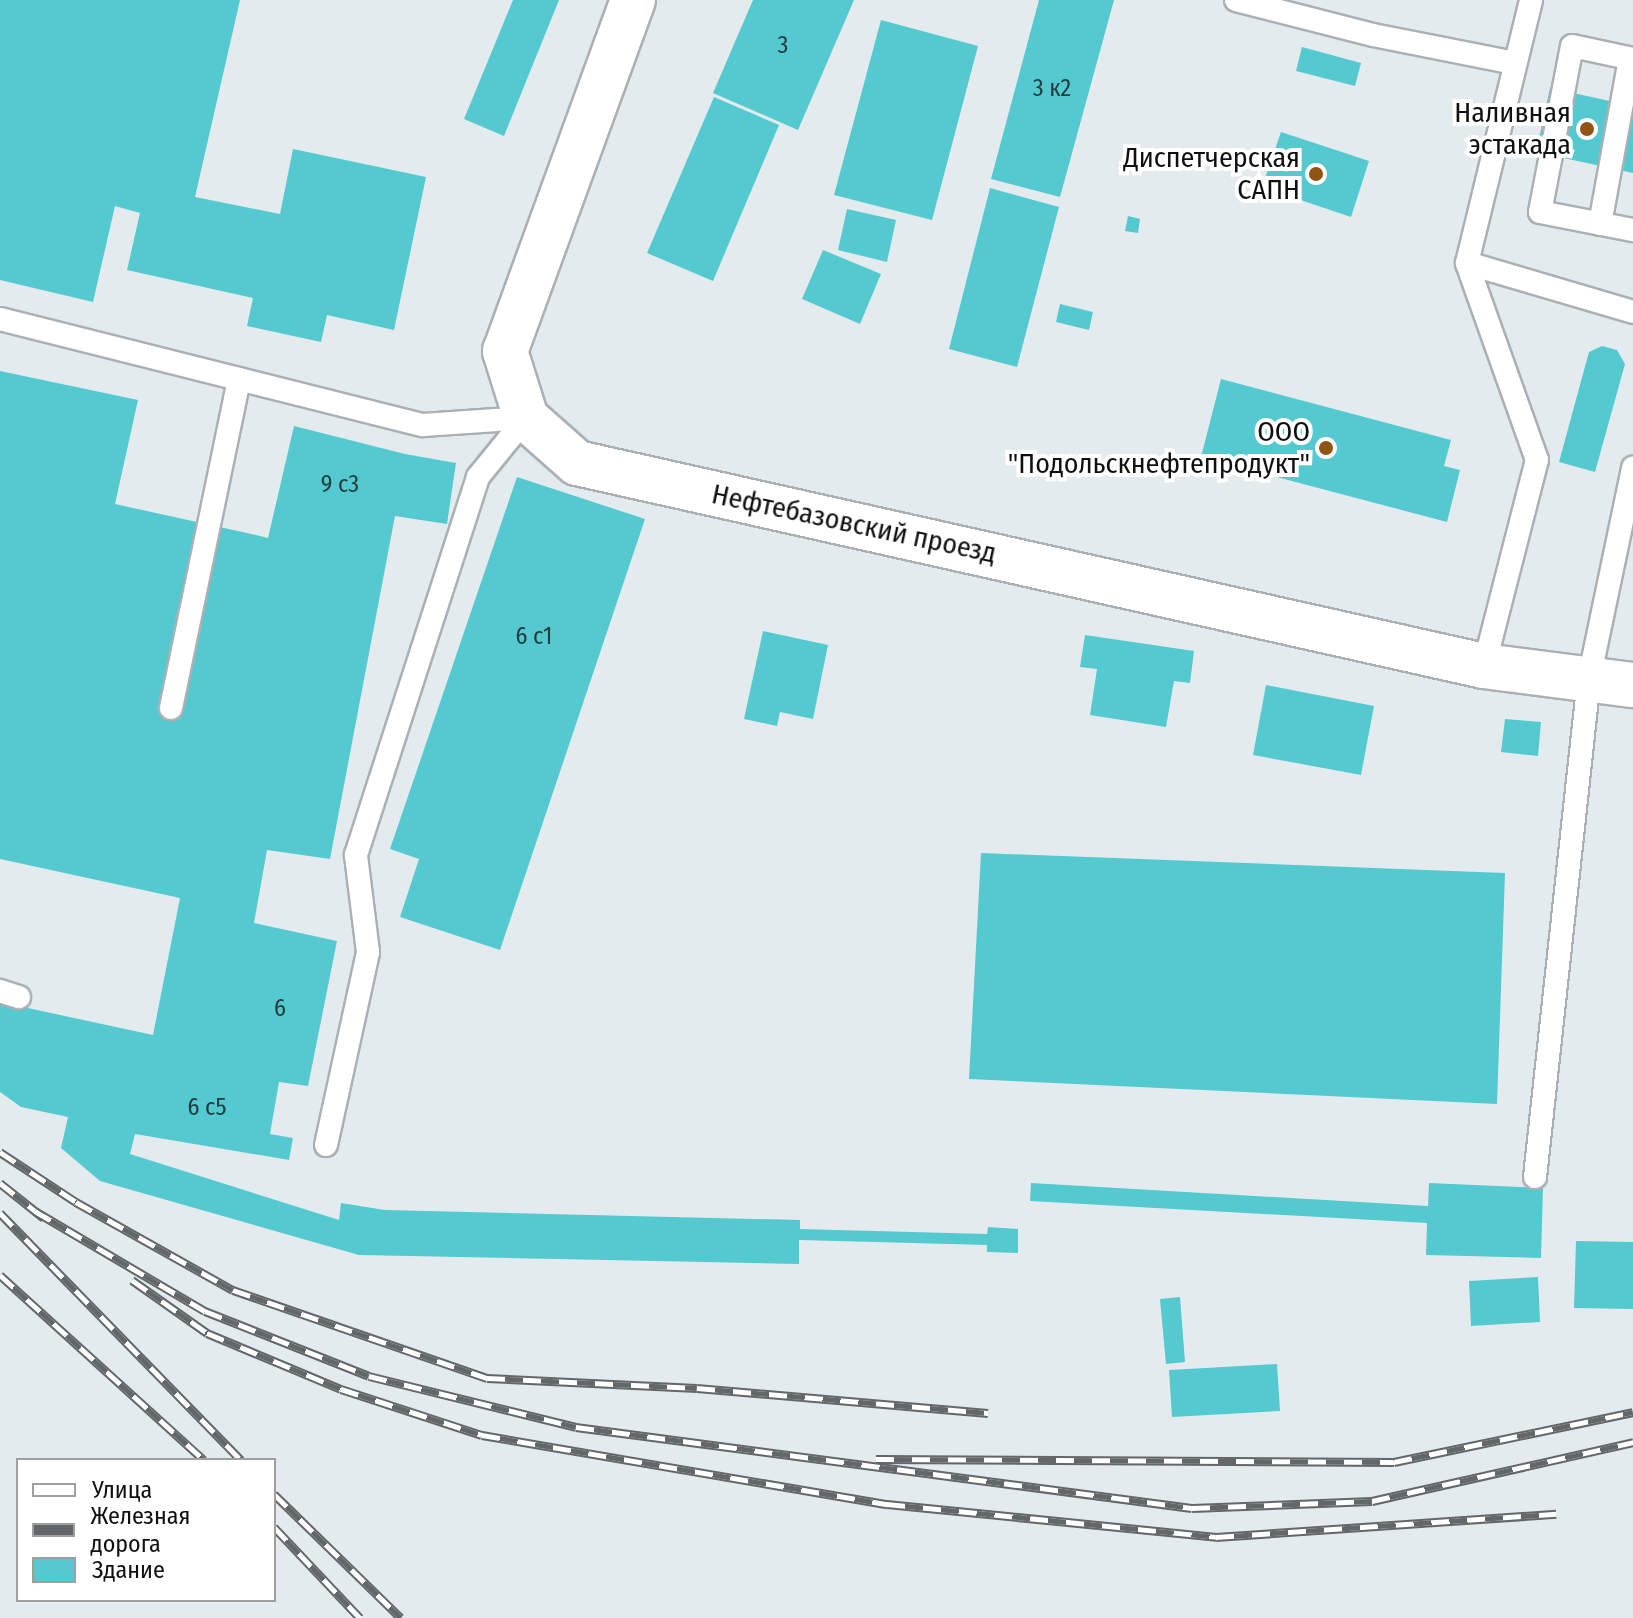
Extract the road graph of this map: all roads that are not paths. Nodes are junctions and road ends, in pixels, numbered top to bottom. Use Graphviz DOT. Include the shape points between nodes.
graph roads {
  1 [pos="633,0"];
  2 [pos="1236,0"];
  3 [pos="1531,0"];
  4 [pos="1632,59"];
  5 [pos="1515,63"];
  6 [pos="1600,224"];
  7 [pos="1633,230"];
  8 [pos="1467,263"];
  9 [pos="1633,312"];
  10 [pos="0,319"];
  11 [pos="239,379"];
  12 [pos="526,418"];
  13 [pos="1633,468"];
  14 [pos="1484,666"];
  15 [pos="1589,679"];
  16 [pos="1633,685"];
  17 [pos="171,708"];
  18 [pos="326,1145"];
  19 [pos="1535,1177"];
  1 -- 12 [label="street" via="505,351"];
  2 -- 5 [label="lane"];
  3 -- 5 [label="lane"];
  4 -- 6 [label="lane"];
  4 -- 6 [label="lane" via="1572,46 1540,212"];
  5 -- 8 [label="lane"];
  6 -- 7 [label="lane"];
  8 -- 9 [label="lane"];
  8 -- 14 [label="lane" via="1537,460"];
  10 -- 11 [label="lane"];
  11 -- 12 [label="lane" via="423,425"];
  11 -- 17 [label="lane"];
  12 -- 14 [label="street, Нефтебазовский проезд" via="577,463"];
  12 -- 18 [label="lane" via="478,477 356,855 368,952"];
  13 -- 15 [label="lane"];
  14 -- 15 [label="street, Нефтебазовский проезд"];
  15 -- 16 [label="street, Нефтебазовский проезд"];
  15 -- 19 [label="lane"];
}
